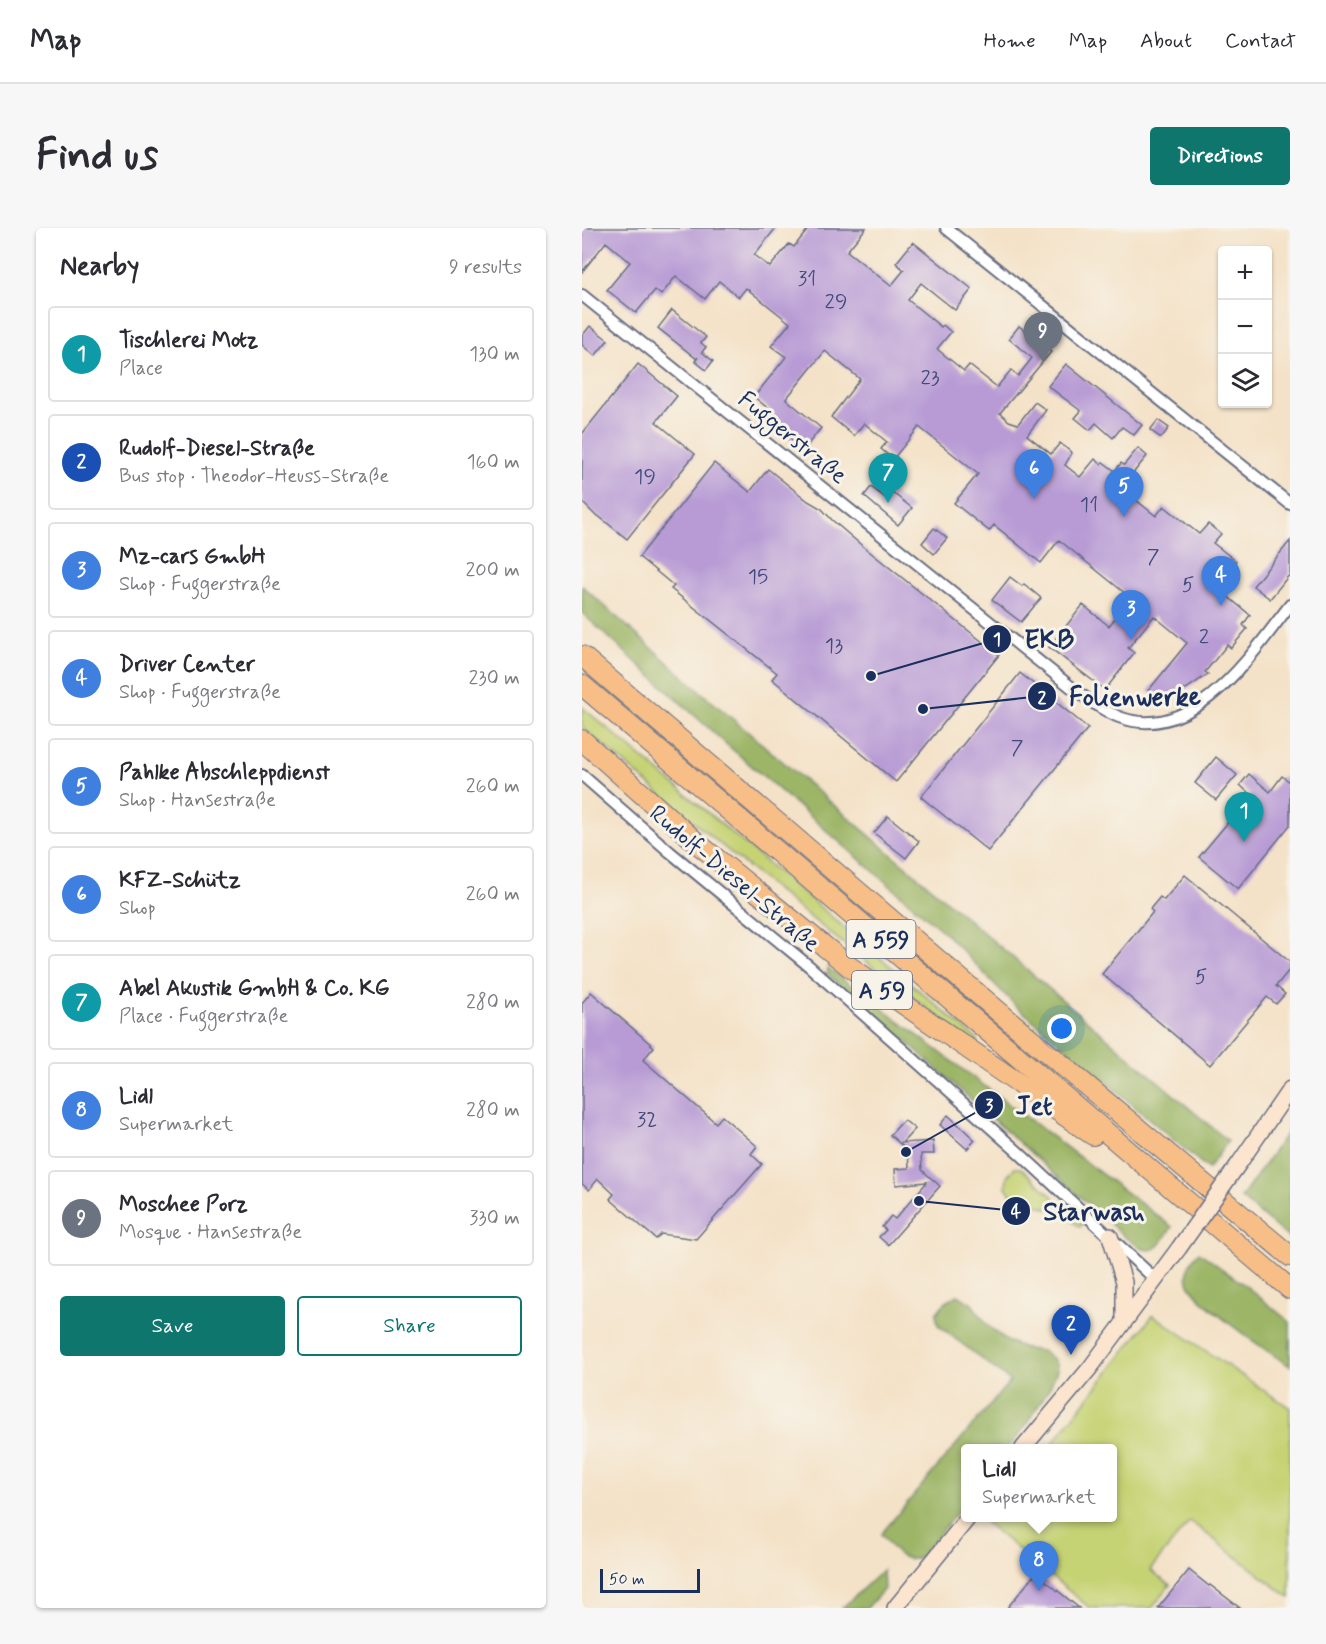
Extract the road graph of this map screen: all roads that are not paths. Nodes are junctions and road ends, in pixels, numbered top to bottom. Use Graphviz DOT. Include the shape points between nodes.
graph roads {
  1 [pos="946,228"];
  2 [pos="582,295"];
  3 [pos="1290,504"];
  4 [pos="1290,605"];
  5 [pos="582,656"];
  6 [pos="582,685"];
  7 [pos="582,740"];
  8 [pos="582,775"];
  9 [pos="1290,1089"];
  10 [pos="1179,1194"];
  11 [pos="1110,1236"];
  12 [pos="1290,1256"];
  13 [pos="1155,1279"];
  14 [pos="1290,1289"];
  15 [pos="1124,1321"];
  16 [pos="1027,1444"];
  17 [pos="965,1522"];
  18 [pos="895,1608"];
  1 -- 3 [label="street"];
  2 -- 4 [label="street, Fuggerstraße" via="1104,710 1148,722 1170,719 1191,710 1209,699"];
  5 -- 12 [label="highway, A 59"];
  6 -- 10 [label="highway, A 559"];
  7 -- 10 [label="highway, A 59" via="697,843 850,967"];
  8 -- 11 [label="street, Rudolf-Diesel-Straße" via="809,966"];
  9 -- 13 [label="main road, bridge"];
  10 -- 14 [label="highway, A 59"];
  11 -- 13 [label="street, Rudolf-Diesel-Straße"];
  11 -- 15 [label="main road" via="1124,1282"];
  13 -- 15 [label="main road"];
  15 -- 16 [label="main road"];
  17 -- 18 [label="main road"];
}
